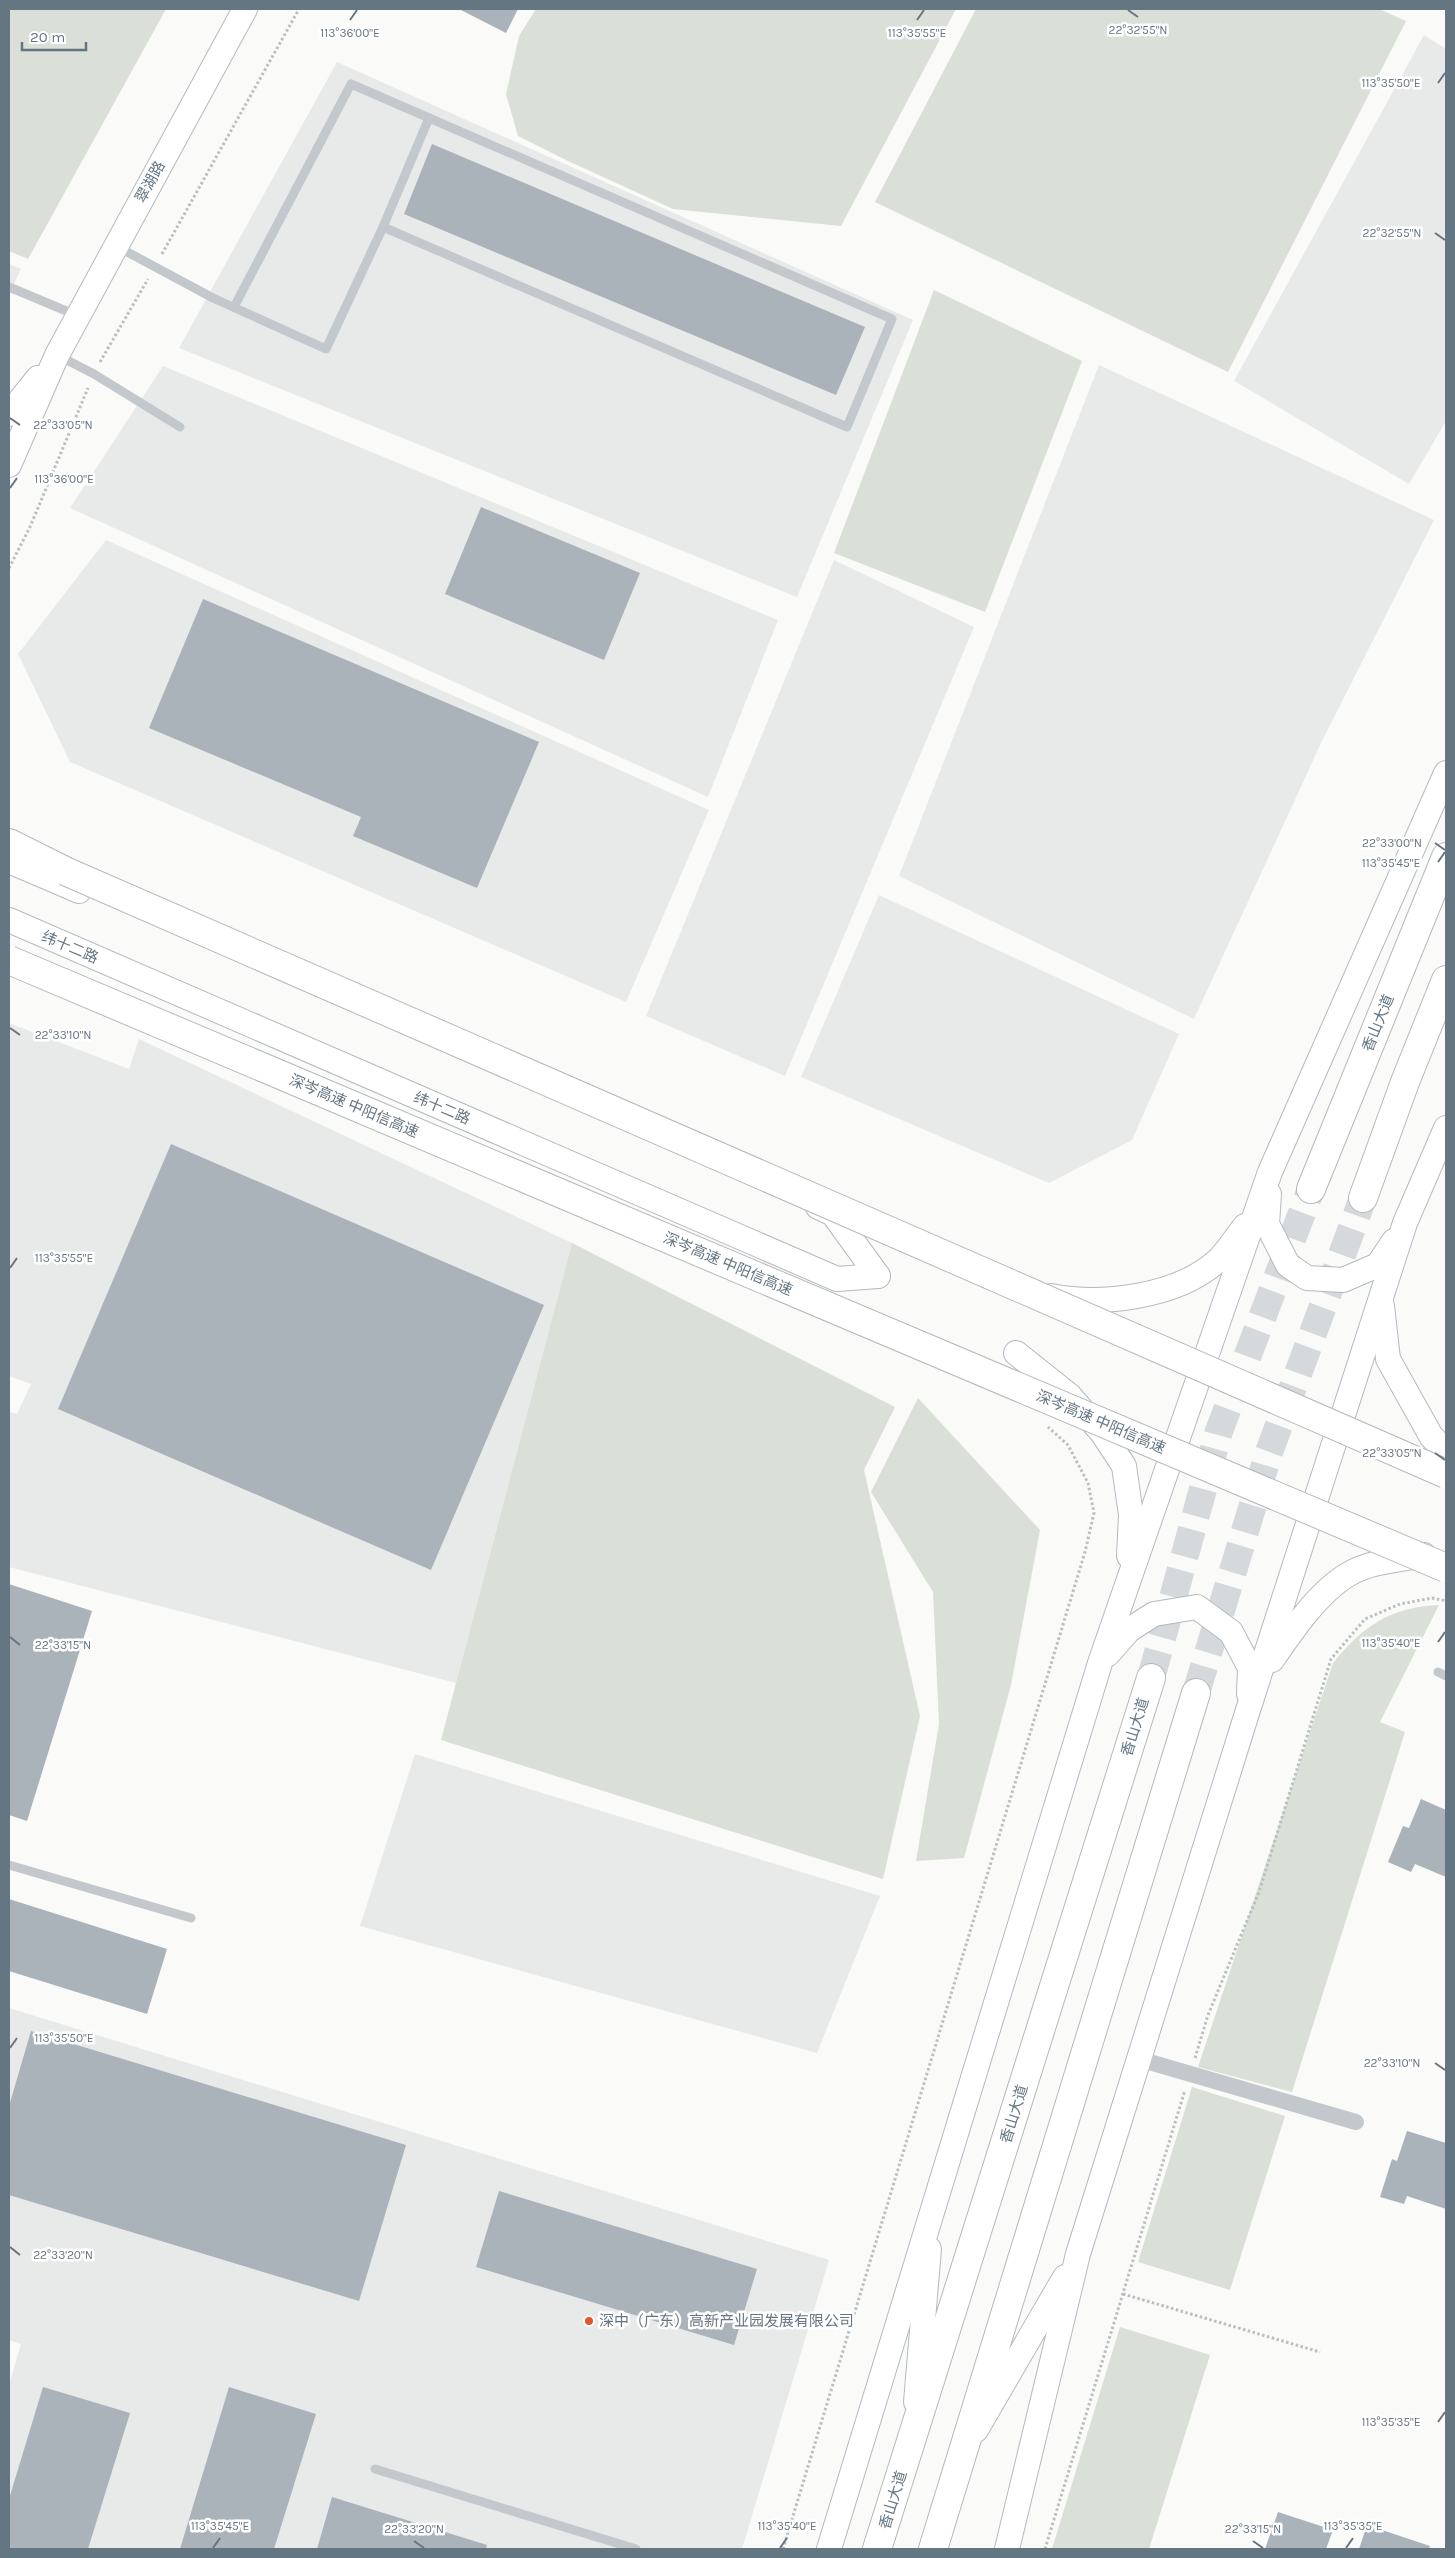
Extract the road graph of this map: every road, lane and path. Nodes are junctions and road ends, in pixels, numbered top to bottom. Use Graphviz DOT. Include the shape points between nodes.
graph roads {
  1 [pos="245,9"];
  2 [pos="300,9"];
  3 [pos="429,118"];
  4 [pos="383,227"];
  5 [pos="115,246"];
  6 [pos="156,266"];
  7 [pos="9,287"];
  8 [pos="234,307"];
  9 [pos="79,316"];
  10 [pos="57,355"];
  11 [pos="94,374"];
  12 [pos="9,414"];
  13 [pos="180,427"];
  14 [pos="9,466"];
  15 [pos="9,568"];
  16 [pos="1446,773"];
  17 [pos="9,843"];
  18 [pos="9,849"];
  19 [pos="1446,857"];
  20 [pos="9,861"];
  21 [pos="64,871"];
  22 [pos="9,920"];
  23 [pos="9,960"];
  24 [pos="1446,980"];
  25 [pos="1446,1128"];
  26 [pos="1270,1172"];
  27 [pos="1311,1189"];
  28 [pos="1363,1198"];
  29 [pos="1256,1211"];
  30 [pos="1405,1223"];
  31 [pos="1008,1288"];
  32 [pos="1381,1299"];
  33 [pos="1016,1353"];
  34 [pos="1044,1424"];
  35 [pos="1446,1452"];
  36 [pos="1446,1474"];
  37 [pos="1446,1554"];
  38 [pos="1446,1568"];
  39 [pos="1128,1580"];
  40 [pos="1446,1601"];
  41 [pos="1100,1663"];
  42 [pos="1151,1678"];
  43 [pos="1258,1680"];
  44 [pos="1196,1693"];
  45 [pos="1248,1710"];
  46 [pos="9,1865"];
  47 [pos="192,1918"];
  48 [pos="1140,2059"];
  49 [pos="1190,2074"];
  50 [pos="1356,2122"];
  51 [pos="934,2202"];
  52 [pos="1078,2254"];
  53 [pos="1123,2294"];
  54 [pos="1320,2352"];
  55 [pos="913,2435"];
  56 [pos="963,2453"];
  57 [pos="375,2469"];
  58 [pos="636,2549"];
  59 [pos="783,2549"];
  60 [pos="829,2549"];
  61 [pos="877,2549"];
  62 [pos="933,2549"];
  63 [pos="1007,2549"];
  64 [pos="1045,2549"];
  1 -- 5 [label="main road, 翠湖路"];
  2 -- 6 [label="path"];
  3 -- 4 [label="lane"];
  3 -- 4 [label="lane" via="892,319 847,427"];
  3 -- 8 [label="lane" via="350,84"];
  4 -- 8 [label="lane" via="326,349"];
  5 -- 6 [label="lane"];
  5 -- 9 [label="main road, 翠湖路"];
  6 -- 8 [label="lane"];
  6 -- 11 [label="path"];
  7 -- 9 [label="lane"];
  9 -- 10 [label="main road, 翠湖路"];
  10 -- 11 [label="lane"];
  10 -- 12 [label="main road, 翠湖路"];
  10 -- 14 [label="main road, 翠湖路"];
  11 -- 13 [label="lane"];
  11 -- 15 [label="path" via="30,527"];
  16 -- 26 [label="main road"];
  17 -- 21 [label="highway"];
  18 -- 21 [label="highway"];
  19 -- 27 [label="highway, 香山大道"];
  20 -- 22 [label="main road, 纬十二路" via="833,1214 878,1276 837,1279"];
  21 -- 36 [label="highway, bridge"];
  23 -- 38 [label="highway, 深岑高速 中阳信高速, bridge"];
  24 -- 28 [label="highway"];
  25 -- 30 [label="main road"];
  26 -- 29 [label="main road"];
  26 -- 30 [label="main road" via="1267,1224 1288,1265 1307,1278 1343,1280 1378,1265"];
  29 -- 31 [label="main road" via="1216,1262 1179,1284 1121,1300 1076,1301"];
  29 -- 39 [label="main road"];
  30 -- 32 [label="main road"];
  32 -- 35 [label="main road" via="1388,1359 1431,1436"];
  32 -- 43 [label="main road"];
  33 -- 39 [label="main road" via="1070,1396 1104,1434 1124,1466 1131,1516"];
  34 -- 59 [label="path" via="1068,1445 1088,1483 1094,1513"];
  37 -- 43 [label="main road" via="1377,1564 1349,1574 1314,1604"];
  39 -- 41 [label="main road"];
  40 -- 49 [label="path" via="1432,1598 1400,1604 1365,1619 1331,1659 1259,1892 1208,2015"];
  41 -- 45 [label="main road" via="1129,1630 1154,1614 1197,1607 1231,1632 1250,1668"];
  41 -- 51 [label="main road"];
  42 -- 55 [label="highway, 香山大道"];
  43 -- 45 [label="main road"];
  44 -- 56 [label="highway"];
  45 -- 48 [label="main road"];
  46 -- 47 [label="lane"];
  48 -- 49 [label="street"];
  48 -- 52 [label="main road"];
  49 -- 50 [label="street"];
  49 -- 53 [label="path"];
  51 -- 55 [label="main road"];
  51 -- 60 [label="main road"];
  52 -- 56 [label="main road"];
  52 -- 63 [label="main road"];
  53 -- 54 [label="path"];
  53 -- 64 [label="path"];
  55 -- 61 [label="highway, 香山大道"];
  56 -- 62 [label="highway"];
  57 -- 58 [label="lane"];
}
